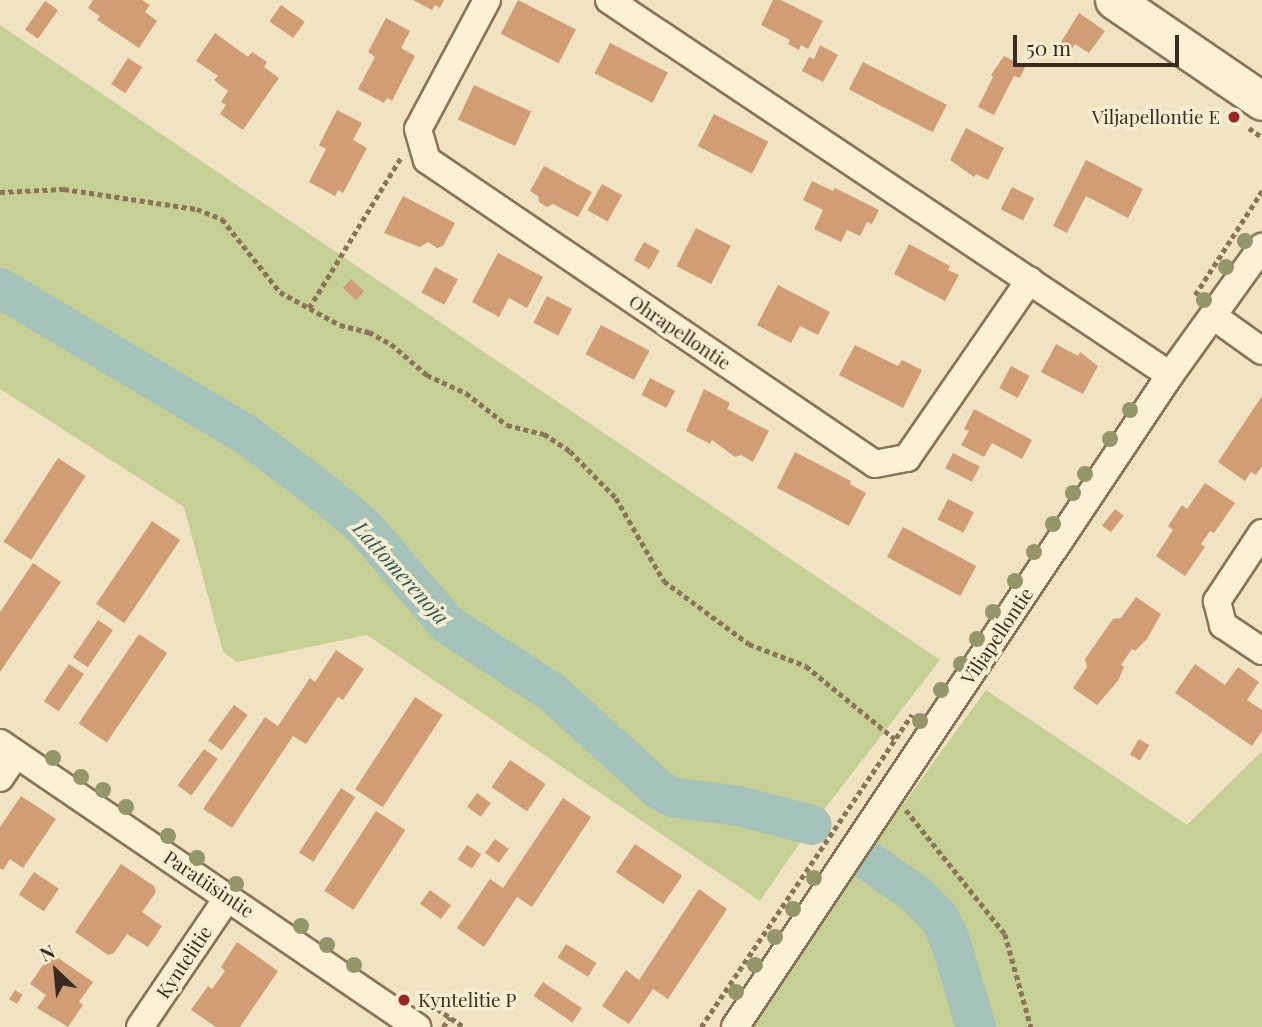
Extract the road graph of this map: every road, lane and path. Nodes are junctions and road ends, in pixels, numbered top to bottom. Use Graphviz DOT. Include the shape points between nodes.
graph roads {
  1 [pos="487,0"];
  2 [pos="609,0"];
  3 [pos="1121,2"];
  4 [pos="1262,101"];
  5 [pos="418,129"];
  6 [pos="0,192"];
  7 [pos="1262,247"];
  8 [pos="1030,280"];
  9 [pos="309,308"];
  10 [pos="1213,316"];
  11 [pos="1262,351"];
  12 [pos="1170,374"];
  13 [pos="1262,533"];
  14 [pos="1262,651"];
  15 [pos="895,739"];
  16 [pos="8,748"];
  17 [pos="0,778"];
  18 [pos="891,792"];
  19 [pos="228,897"];
  20 [pos="450,1017"];
  21 [pos="141,1027"];
  22 [pos="416,1027"];
  23 [pos="443,1027"];
  24 [pos="735,1027"];
  25 [pos="1031,1027"];
  1 -- 5 [label="street"];
  2 -- 8 [label="street"];
  3 -- 4 [label="main road"];
  5 -- 8 [label="street, Ohrapellontie" via="426,160 876,464 908,458"];
  5 -- 9 [label="path"];
  6 -- 9 [label="path" via="64,189 197,209 222,219 280,292"];
  7 -- 10 [label="street, Viljapellontie"];
  8 -- 12 [label="street"];
  9 -- 15 [label="path" via="391,344 427,375 466,393 507,425 544,434 570,451 616,498 664,580 749,644 806,666"];
  10 -- 11 [label="street"];
  10 -- 12 [label="street, Viljapellontie"];
  12 -- 18 [label="street, Viljapellontie"];
  13 -- 14 [label="street" via="1217,601 1223,625"];
  16 -- 17 [label="street"];
  16 -- 19 [label="street, Paratiisintie"];
  18 -- 24 [label="street, Viljapellontie"];
  18 -- 25 [label="path" via="1005,934"];
  19 -- 21 [label="street, Kyntelitie"];
  19 -- 22 [label="street, Paratiisintie"];
  20 -- 23 [label="path"];
}
